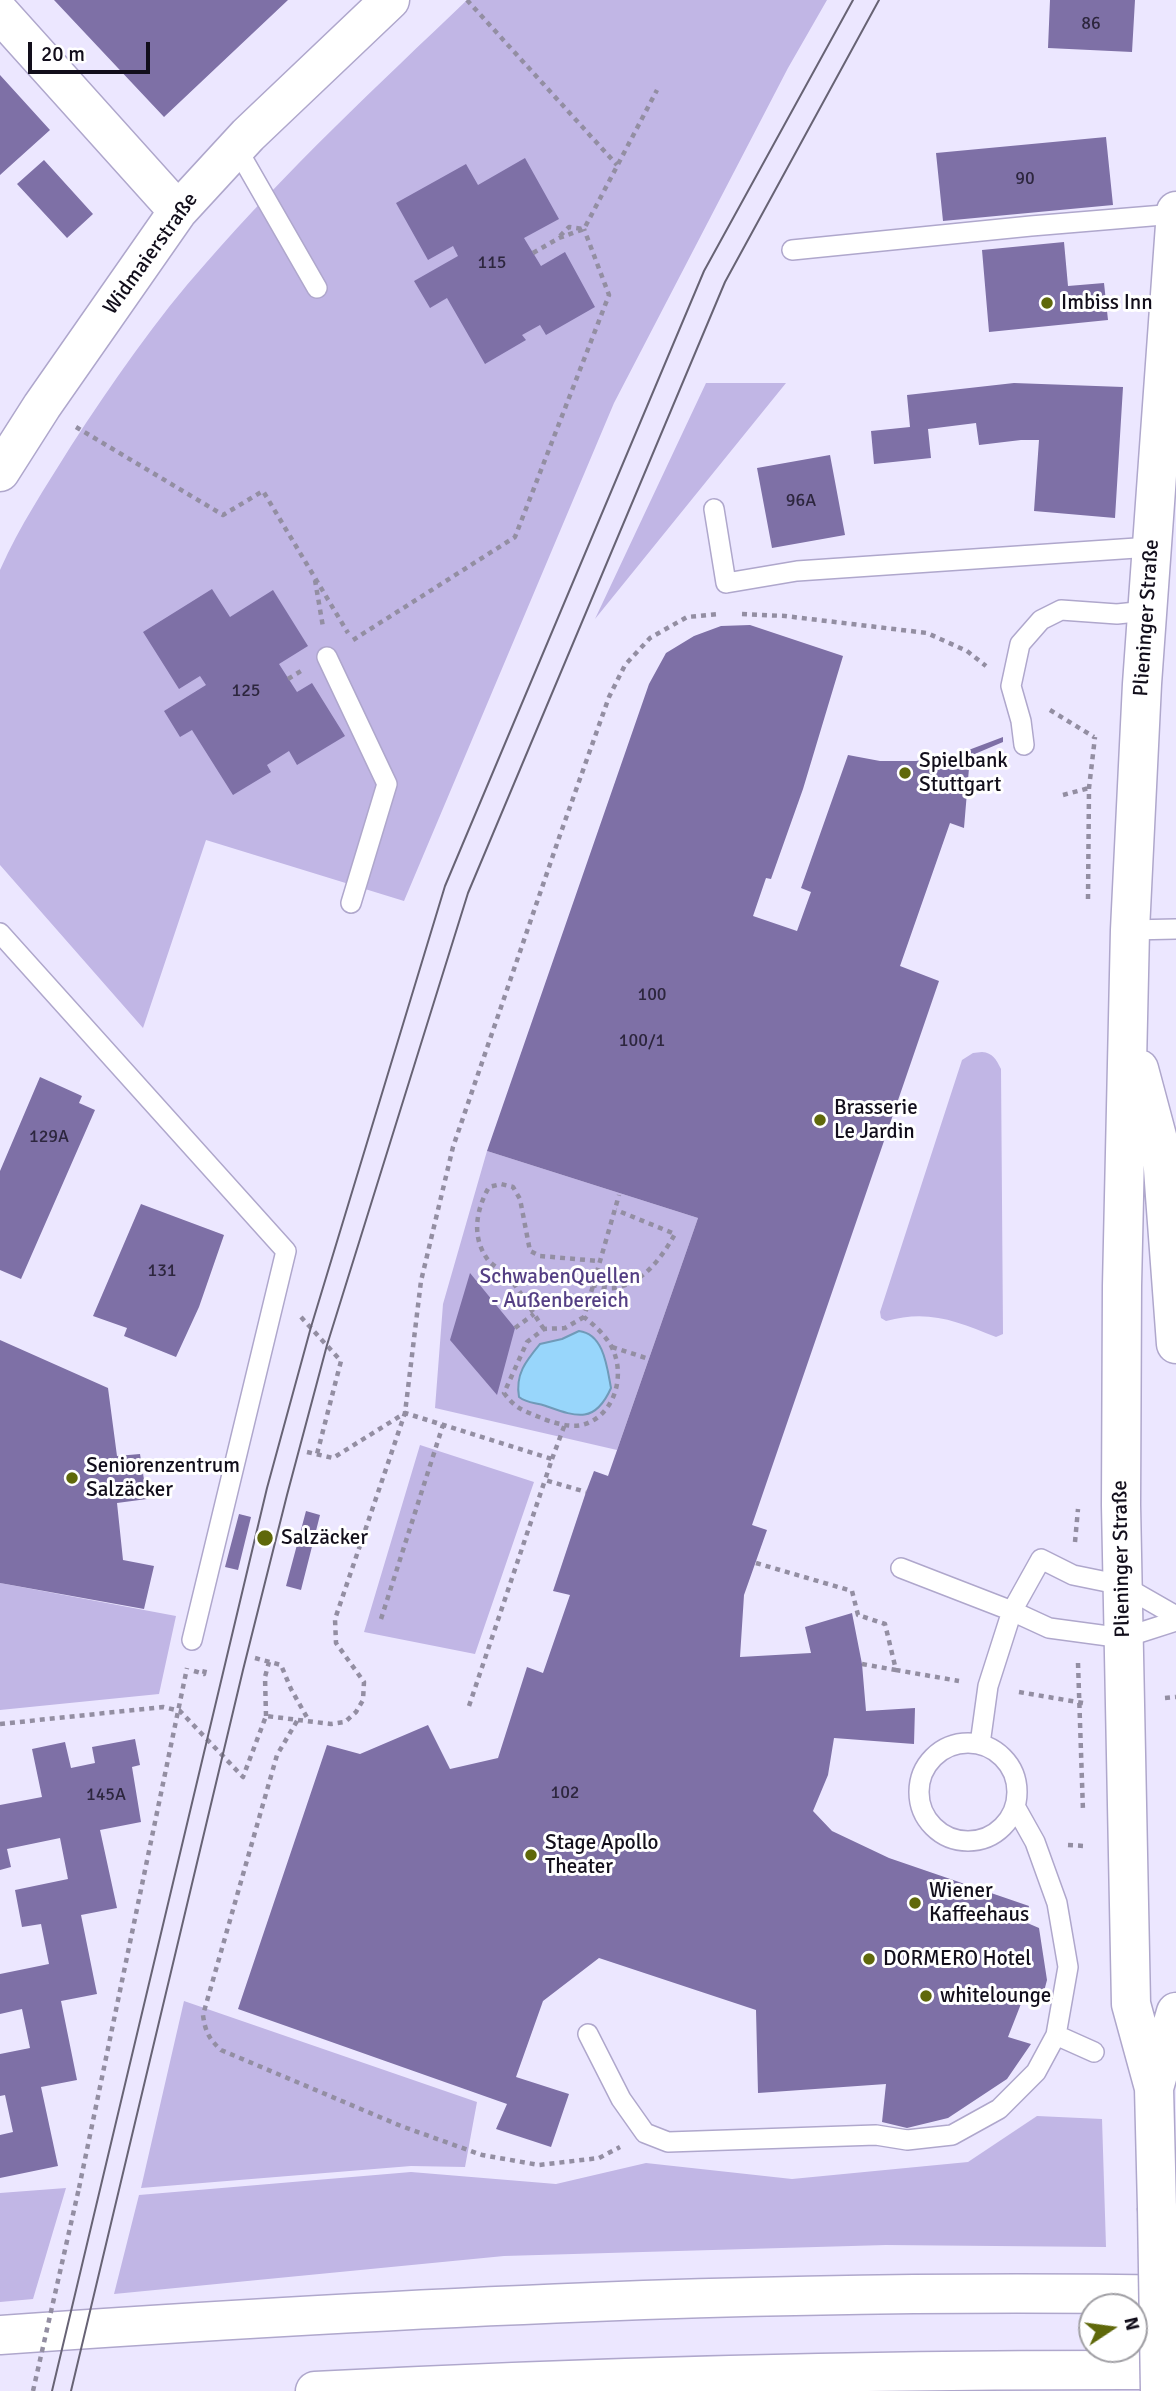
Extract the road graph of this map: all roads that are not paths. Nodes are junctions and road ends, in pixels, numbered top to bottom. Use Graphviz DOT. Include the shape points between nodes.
graph roads {
  1 [pos="390,0"];
  2 [pos="0,13"];
  3 [pos="236,147"];
  4 [pos="178,211"];
  5 [pos="1176,213"];
  6 [pos="792,250"];
  7 [pos="317,288"];
  8 [pos="0,472"];
  9 [pos="714,509"];
  10 [pos="1152,547"];
  11 [pos="1146,611"];
  12 [pos="327,657"];
  13 [pos="1024,745"];
  14 [pos="351,903"];
  15 [pos="1176,929"];
  16 [pos="1130,930"];
  17 [pos="0,933"];
  18 [pos="1128,1026"];
  19 [pos="1122,1286"];
  20 [pos="1172,1287"];
  21 [pos="1176,1344"];
  22 [pos="901,1568"];
  23 [pos="1122,1586"];
  24 [pos="1012,1611"];
  25 [pos="1176,1619"];
  26 [pos="1123,1638"];
  27 [pos="192,1640"];
  28 [pos="980,1744"];
  29 [pos="1016,1808"];
  30 [pos="1176,2012"];
  31 [pos="588,2034"];
  32 [pos="1056,2035"];
  33 [pos="1094,2052"];
  34 [pos="1154,2088"];
  35 [pos="1176,2295"];
  36 [pos="0,2335"];
  37 [pos="1176,2370"];
  38 [pos="314,2391"];
  39 [pos="1160,2391"];
  1 -- 3 [label="main road, Widmaierstraße"];
  2 -- 4 [label="main road"];
  3 -- 4 [label="main road, Widmaierstraße"];
  3 -- 7 [label="lane"];
  4 -- 8 [label="main road, Widmaierstraße"];
  5 -- 6 [label="lane"];
  5 -- 10 [label="main road, Plieninger Straße"];
  9 -- 10 [label="lane" via="726,583 797,571"];
  10 -- 11 [label="main road, Plieninger Straße"];
  11 -- 13 [label="lane" via="1061,610 1041,620 1020,644 1011,686"];
  11 -- 16 [label="main road, Plieninger Straße"];
  12 -- 14 [label="lane" via="387,783"];
  15 -- 16 [label="lane"];
  16 -- 18 [label="main road, Plieninger Straße"];
  17 -- 27 [label="lane" via="286,1251"];
  18 -- 19 [label="main road, Plieninger Straße"];
  18 -- 20 [label="main road, Plieninger Straße" via="1162,1155"];
  19 -- 20 [label="main road" via="1133,1280 1150,1280"];
  19 -- 23 [label="main road, Plieninger Straße"];
  20 -- 21 [label="main road, Plieninger Straße"];
  22 -- 24 [label="lane"];
  23 -- 24 [label="lane" via="1073,1575 1041,1559"];
  23 -- 25 [label="lane"];
  23 -- 26 [label="main road, Plieninger Straße"];
  24 -- 26 [label="lane" via="1049,1628"];
  24 -- 28 [label="lane" via="988,1686"];
  25 -- 26 [label="lane"];
  26 -- 34 [label="main road, Plieninger Straße" via="1131,2004"];
  28 -- 29 [label="lane" via="1003,1757 1016,1781"];
  28 -- 29 [label="lane" via="955,1744 933,1757 920,1779 920,1805 933,1827 954,1840 979,1841 1002,1829"];
  29 -- 32 [label="lane" via="1035,1842 1056,1903 1068,1967"];
  30 -- 34 [label="main road, Plieninger Straße"];
  31 -- 32 [label="lane" via="621,2099 645,2133 668,2141 877,2135 907,2140 952,2135 999,2109 1036,2072"];
  32 -- 33 [label="lane"];
  34 -- 39 [label="main road, Plieninger Straße, bridge"];
  35 -- 36 [label="main road" via="729,2297 220,2320"];
  37 -- 38 [label="main road" via="731,2376"];
}
